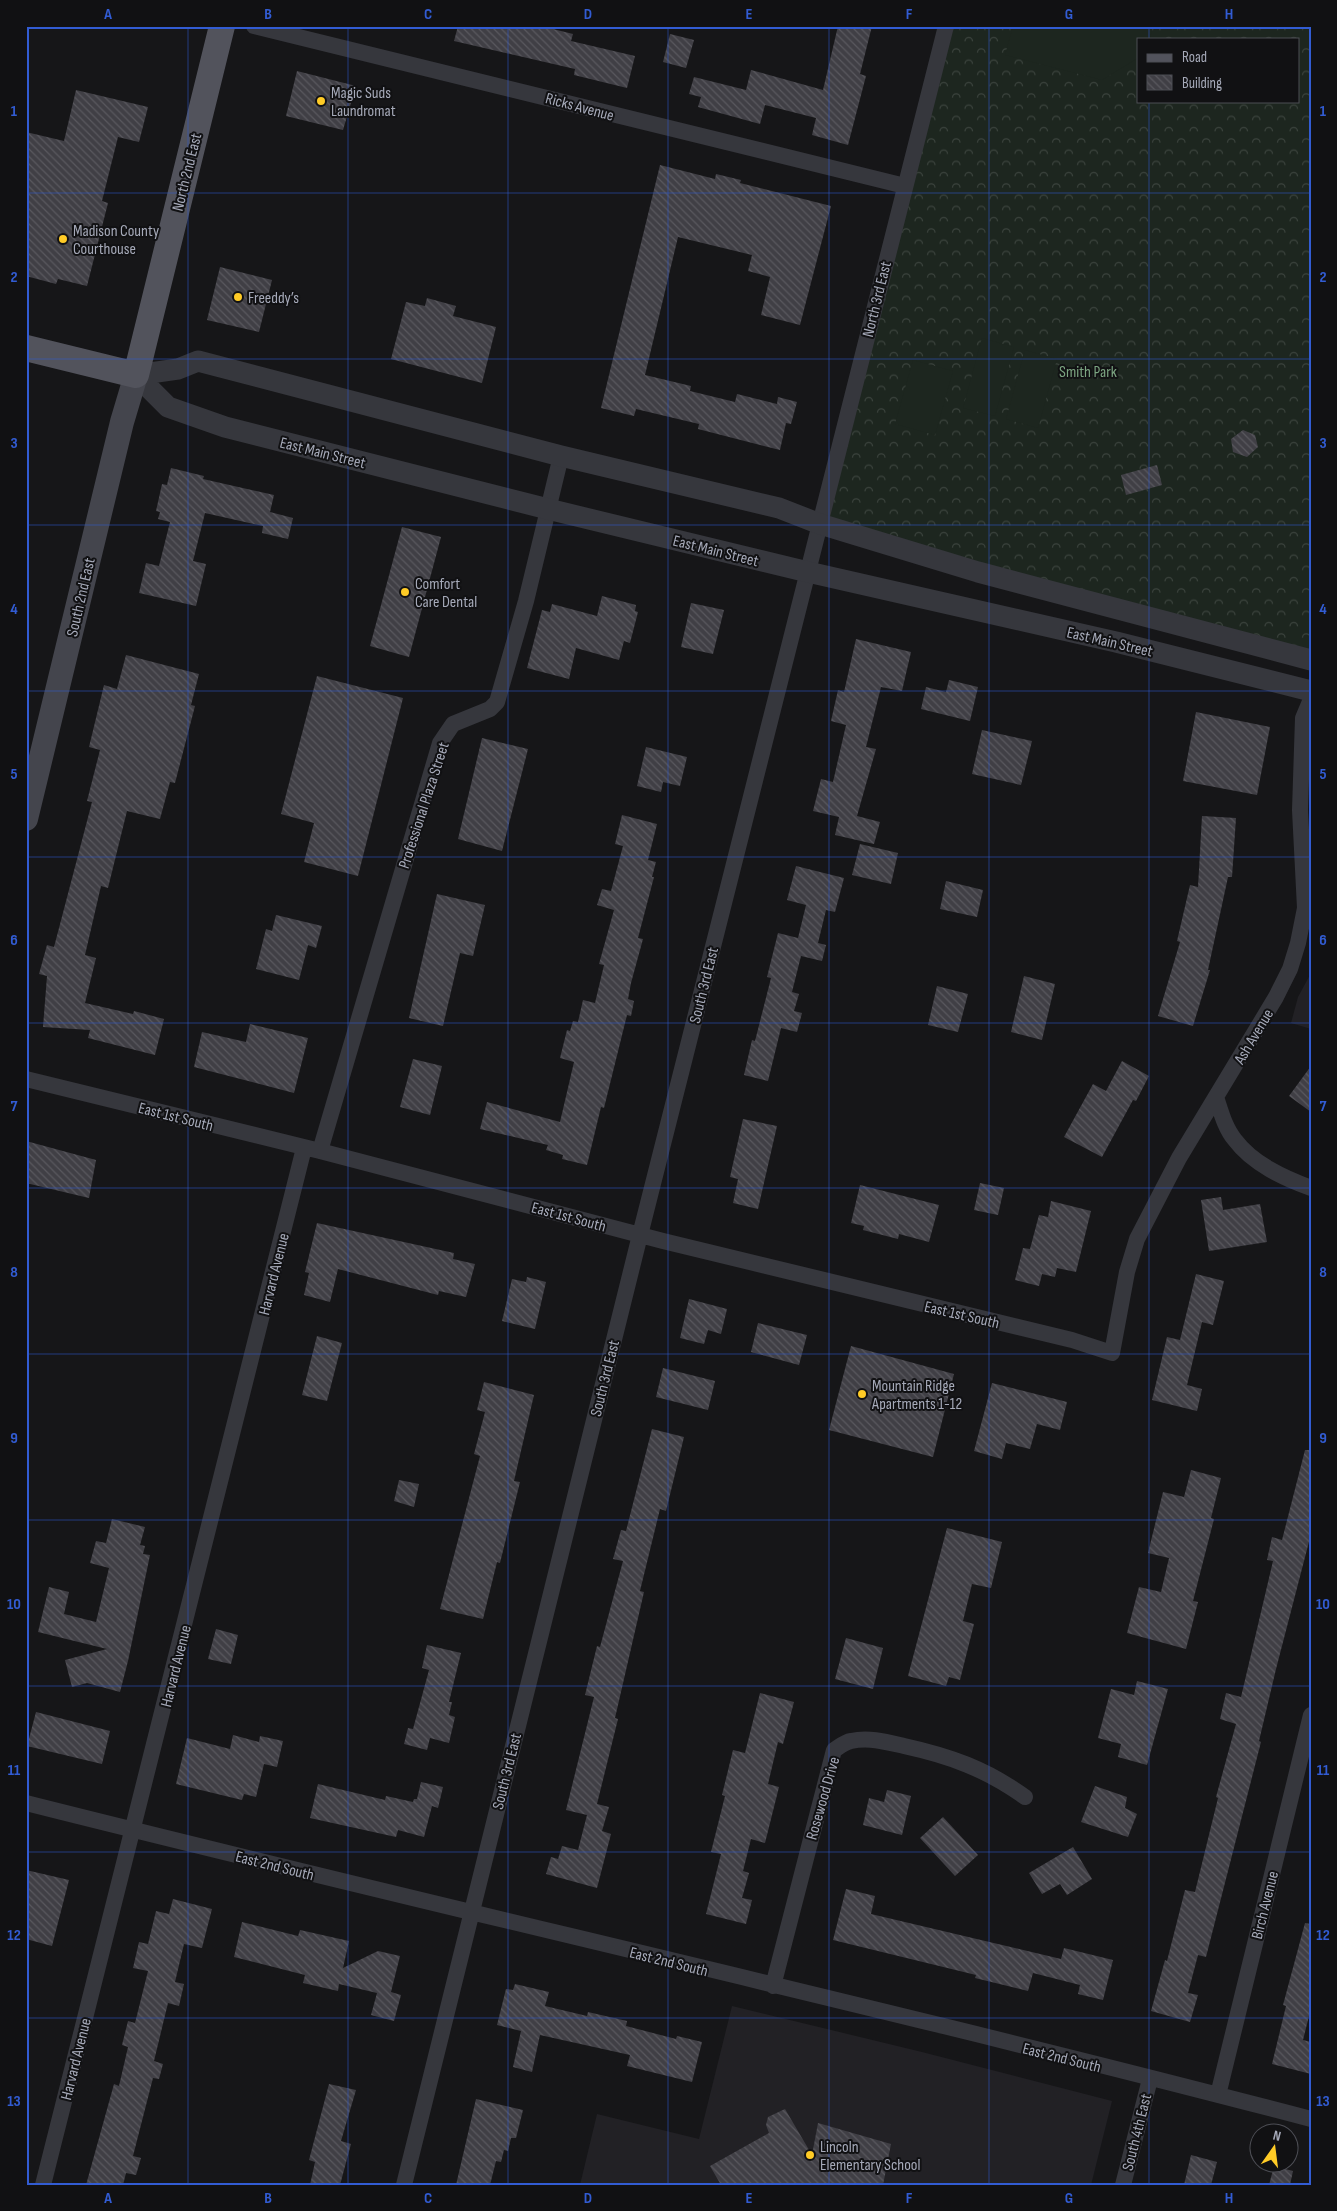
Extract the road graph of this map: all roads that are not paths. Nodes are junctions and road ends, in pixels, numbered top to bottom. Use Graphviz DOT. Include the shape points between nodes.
graph roads {
  1 [pos="222,26"];
  2 [pos="254,26"];
  3 [pos="946,26"];
  4 [pos="905,186"];
  5 [pos="26,348"];
  6 [pos="136,375"];
  7 [pos="560,456"];
  8 [pos="548,509"];
  9 [pos="820,524"];
  10 [pos="808,572"];
  11 [pos="1311,660"];
  12 [pos="1311,691"];
  13 [pos="1311,698"];
  14 [pos="26,820"];
  15 [pos="26,1079"];
  16 [pos="1216,1098"];
  17 [pos="312,1149"];
  18 [pos="1311,1188"];
  19 [pos="640,1235"];
  20 [pos="1112,1353"];
  21 [pos="1311,1715"];
  22 [pos="1025,1797"];
  23 [pos="26,1803"];
  24 [pos="133,1830"];
  25 [pos="471,1913"];
  26 [pos="773,1986"];
  27 [pos="1150,2079"];
  28 [pos="1218,2095"];
  29 [pos="1311,2119"];
  30 [pos="43,2185"];
  31 [pos="404,2185"];
  32 [pos="1123,2185"];
  1 -- 6 [label="main road, North 2nd East"];
  2 -- 4 [label="street, Ricks Avenue"];
  3 -- 4 [label="street, North 3rd East"];
  4 -- 9 [label="street, North 3rd East"];
  5 -- 6 [label="main road, East Main Street"];
  6 -- 7 [label="street, East Main Street" via="178,369 198,361"];
  6 -- 8 [label="street, East Main Street" via="168,407 225,426"];
  6 -- 14 [label="main road, South 2nd East"];
  7 -- 8 [label="street, Professional Plaza Street"];
  7 -- 9 [label="street, East Main Street" via="779,508"];
  8 -- 10 [label="street, East Main Street"];
  8 -- 17 [label="street, Professional Plaza Street" via="497,702 490,709 453,724 440,743"];
  9 -- 10 [label="street, North 3rd East"];
  9 -- 11 [label="street, East Main Street" via="978,572"];
  10 -- 12 [label="street, East Main Street" via="1116,642"];
  10 -- 19 [label="street, South 3rd East"];
  13 -- 16 [label="street, Ash Avenue" via="1303,718 1300,810 1305,908 1298,943 1276,997"];
  15 -- 17 [label="street, East 1st South"];
  16 -- 18 [label="street" via="1235,1141 1272,1171"];
  16 -- 20 [label="street, Ash Avenue" via="1179,1158 1137,1239 1126,1272"];
  17 -- 19 [label="street, East 1st South"];
  17 -- 24 [label="street, Harvard Avenue"];
  19 -- 20 [label="street, East 1st South" via="1072,1340"];
  19 -- 25 [label="street, South 3rd East"];
  21 -- 28 [label="street, Birch Avenue"];
  22 -- 26 [label="street, Rosewood Drive" via="982,1770 945,1755 878,1740 849,1741 834,1750"];
  23 -- 24 [label="street, East 2nd South"];
  24 -- 25 [label="street, East 2nd South"];
  24 -- 30 [label="street, Harvard Avenue"];
  25 -- 26 [label="street, East 2nd South"];
  25 -- 31 [label="street, South 3rd East"];
  26 -- 27 [label="street, East 2nd South"];
  27 -- 28 [label="street, East 2nd South"];
  27 -- 32 [label="street, South 4th East"];
  28 -- 29 [label="street, East 2nd South"];
}
